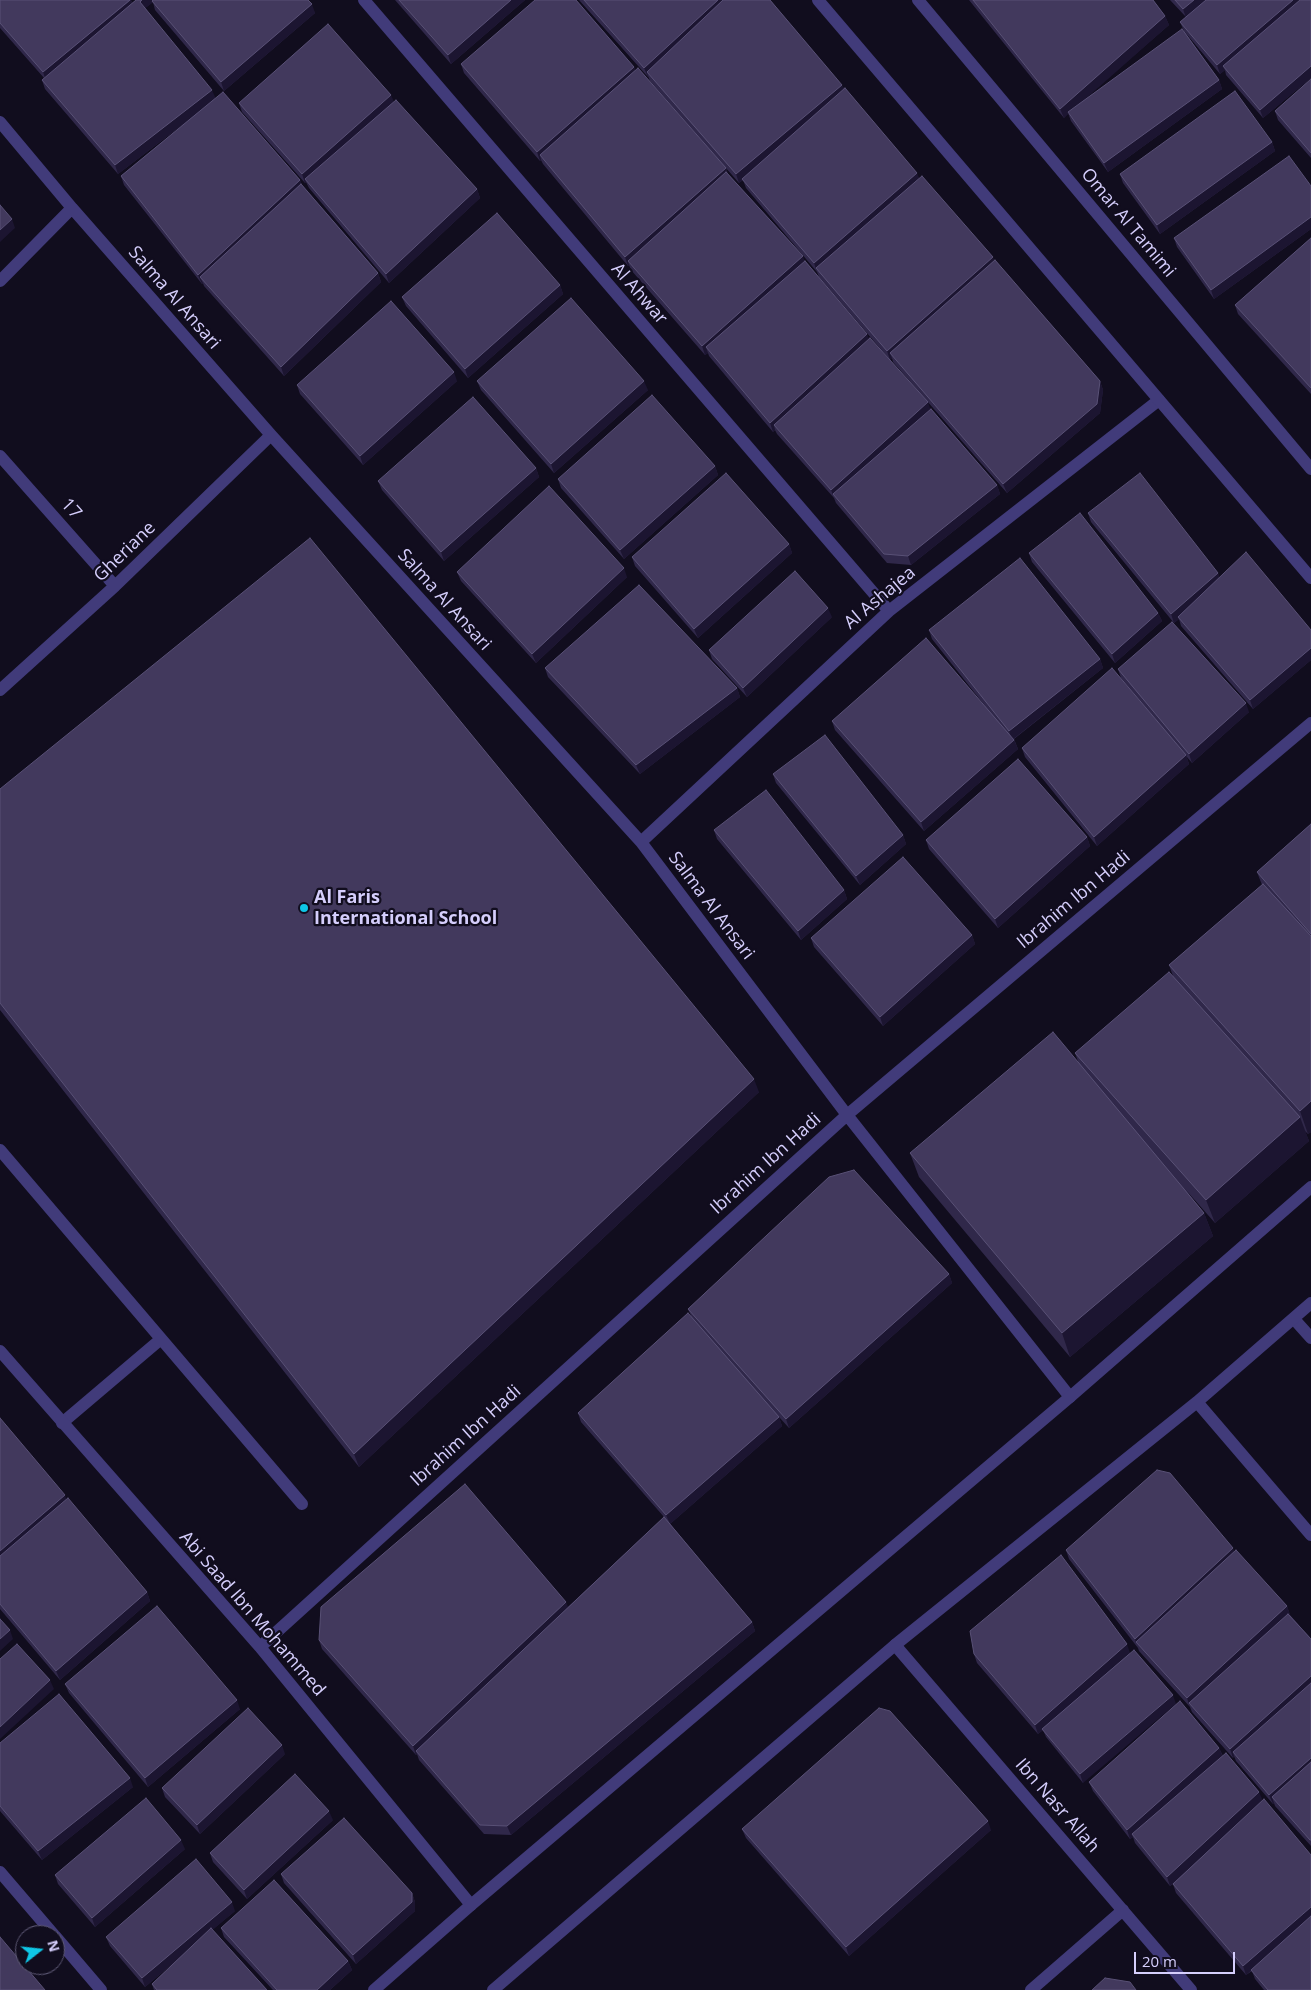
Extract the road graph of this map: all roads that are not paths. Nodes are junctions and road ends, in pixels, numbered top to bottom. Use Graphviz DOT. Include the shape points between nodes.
graph roads {
  1 [pos="364,0"];
  2 [pos="818,0"];
  3 [pos="918,0"];
  4 [pos="0,122"];
  5 [pos="72,208"];
  6 [pos="0,281"];
  7 [pos="1159,400"];
  8 [pos="271,435"];
  9 [pos="0,456"];
  10 [pos="1311,469"];
  11 [pos="1311,578"];
  12 [pos="115,586"];
  13 [pos="889,611"];
  14 [pos="0,690"];
  15 [pos="1311,723"];
  16 [pos="641,842"];
  17 [pos="847,1115"];
  18 [pos="0,1150"];
  19 [pos="1311,1187"];
  20 [pos="1311,1303"];
  21 [pos="1294,1318"];
  22 [pos="1311,1338"];
  23 [pos="161,1339"];
  24 [pos="0,1351"];
  25 [pos="1070,1397"];
  26 [pos="1197,1402"];
  27 [pos="62,1423"];
  28 [pos="302,1504"];
  29 [pos="1311,1535"];
  30 [pos="895,1645"];
  31 [pos="260,1647"];
  32 [pos="0,1873"];
  33 [pos="471,1905"];
  34 [pos="1123,1910"];
  35 [pos="45,1925"];
  36 [pos="65,1949"];
  37 [pos="101,1990"];
  38 [pos="374,1990"];
  39 [pos="493,1990"];
  40 [pos="1031,1990"];
  41 [pos="1191,1990"];
  1 -- 13 [label="street, Al Ahwar"];
  2 -- 7 [label="street"];
  3 -- 10 [label="street, Omar Al Tamimi"];
  4 -- 5 [label="street, Salma Al Ansari"];
  5 -- 6 [label="street"];
  5 -- 8 [label="street, Salma Al Ansari"];
  7 -- 11 [label="street"];
  7 -- 13 [label="street, Al Ashajea"];
  8 -- 12 [label="street, Gheriane"];
  8 -- 16 [label="street, Salma Al Ansari"];
  9 -- 12 [label="street, 17"];
  12 -- 14 [label="street, Gheriane"];
  13 -- 16 [label="street, Al Ashajea"];
  15 -- 17 [label="street, Ibrahim Ibn Hadi"];
  16 -- 17 [label="street, Salma Al Ansari"];
  17 -- 25 [label="street, Salma Al Ansari"];
  17 -- 31 [label="street, Ibrahim Ibn Hadi"];
  18 -- 23 [label="street"];
  19 -- 25 [label="street"];
  20 -- 21 [label="street"];
  21 -- 22 [label="street"];
  21 -- 26 [label="street"];
  23 -- 27 [label="street"];
  23 -- 28 [label="street"];
  24 -- 27 [label="street, Abi Saad Ibn Mohammed"];
  25 -- 33 [label="street"];
  26 -- 29 [label="street"];
  26 -- 30 [label="street"];
  27 -- 31 [label="street, Abi Saad Ibn Mohammed"];
  30 -- 34 [label="street, Ibn Nasr Allah"];
  30 -- 39 [label="street"];
  31 -- 33 [label="street, Abi Saad Ibn Mohammed"];
  32 -- 35 [label="street"];
  33 -- 38 [label="street"];
  34 -- 40 [label="street"];
  34 -- 41 [label="street, Ibn Nasr Allah"];
  36 -- 37 [label="street"];
}
